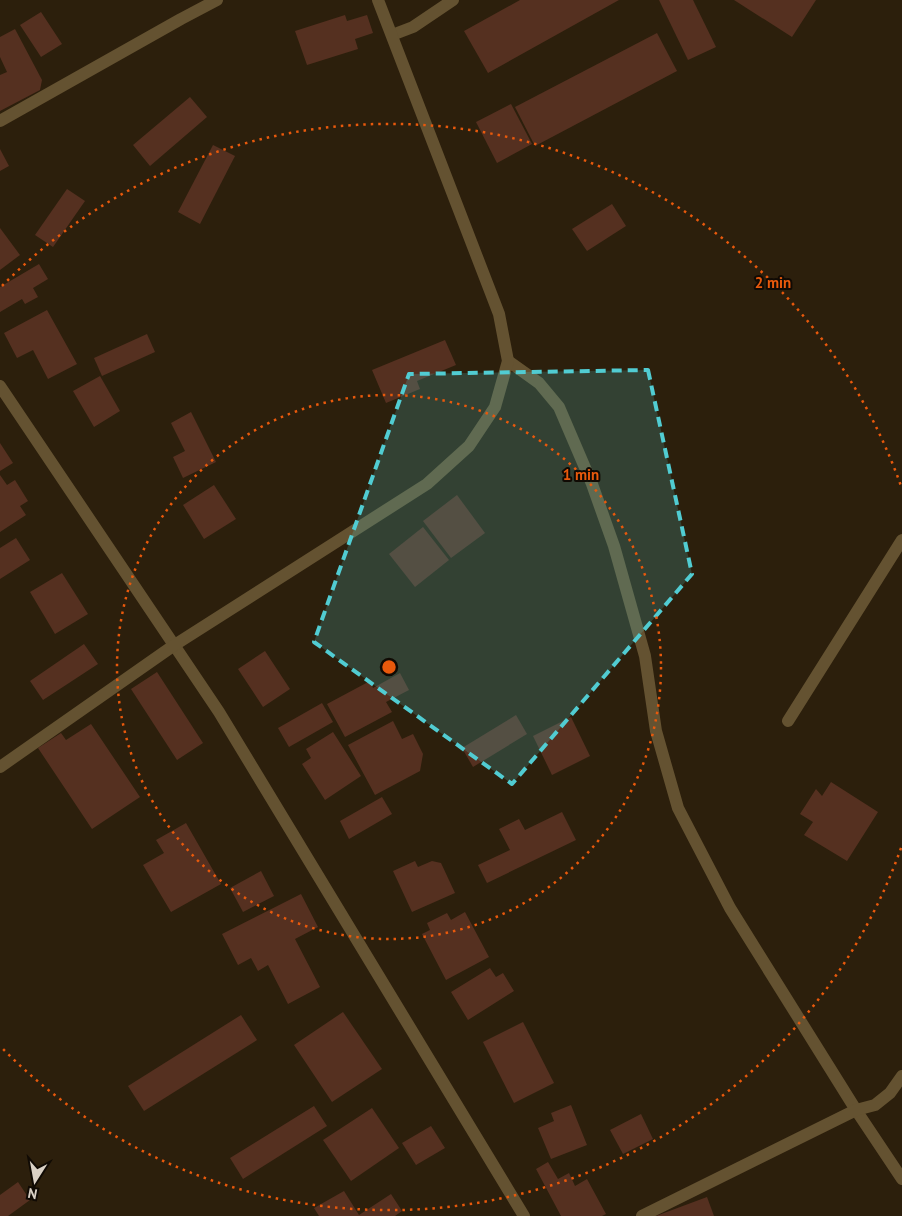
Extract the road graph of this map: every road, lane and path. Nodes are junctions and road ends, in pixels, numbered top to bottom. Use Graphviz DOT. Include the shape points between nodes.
graph roads {
  1 [pos="217,0"];
  2 [pos="378,0"];
  3 [pos="453,0"];
  4 [pos="392,35"];
  5 [pos="0,121"];
  6 [pos="508,362"];
  7 [pos="0,386"];
  8 [pos="902,540"];
  9 [pos="173,646"];
  10 [pos="788,721"];
  11 [pos="0,767"];
  12 [pos="902,1076"];
  13 [pos="856,1110"];
  14 [pos="902,1179"];
  15 [pos="524,1216"];
  16 [pos="642,1216"];
  1 -- 5 [label="street"];
  2 -- 4 [label="street"];
  3 -- 4 [label="street" via="413,27"];
  4 -- 6 [label="street" via="499,314"];
  6 -- 9 [label="street" via="490,415 469,446 427,484"];
  6 -- 13 [label="street" via="539,383 559,407 592,484 614,546 645,656 656,731 678,808 730,908"];
  7 -- 9 [label="street"];
  8 -- 10 [label="street"];
  9 -- 11 [label="street"];
  9 -- 15 [label="street" via="219,712"];
  12 -- 13 [label="street" via="882,1099"];
  13 -- 14 [label="street"];
  13 -- 16 [label="street"];
}
